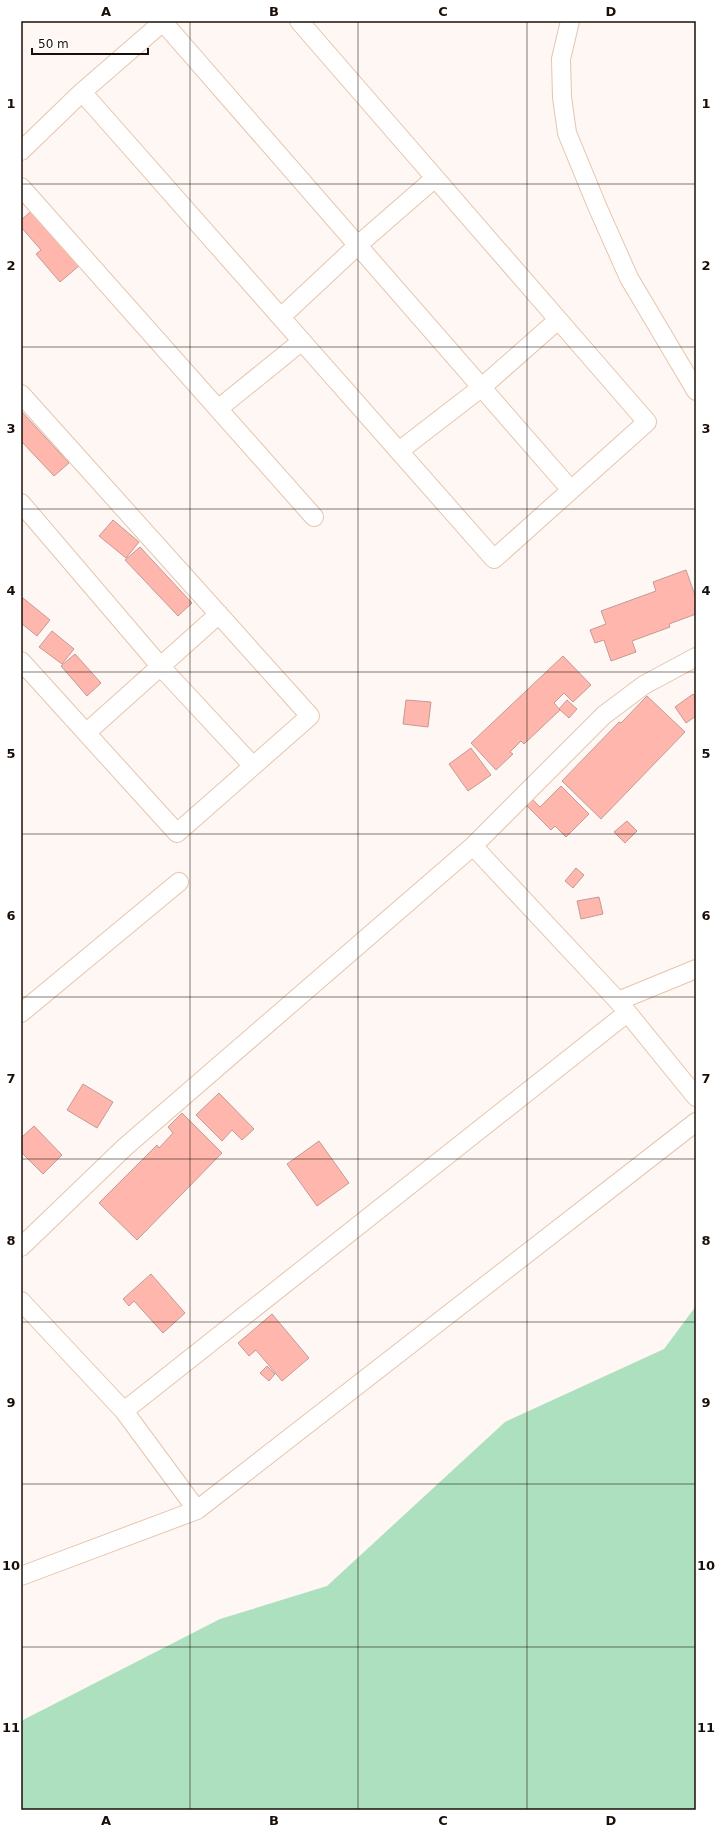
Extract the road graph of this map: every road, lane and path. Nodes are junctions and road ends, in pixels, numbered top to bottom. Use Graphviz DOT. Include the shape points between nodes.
graph roads {
  1 [pos="299,21"];
  2 [pos="570,21"];
  3 [pos="163,22"];
  4 [pos="82,92"];
  5 [pos="21,151"];
  6 [pos="435,178"];
  7 [pos="21,187"];
  8 [pos="358,245"];
  9 [pos="281,317"];
  10 [pos="558,320"];
  11 [pos="302,342"];
  12 [pos="482,387"];
  13 [pos="696,391"];
  14 [pos="21,394"];
  15 [pos="218,409"];
  16 [pos="399,451"];
  17 [pos="571,490"];
  18 [pos="21,503"];
  19 [pos="314,516"];
  20 [pos="219,614"];
  21 [pos="696,657"];
  22 [pos="21,661"];
  23 [pos="161,667"];
  24 [pos="86,733"];
  25 [pos="253,766"];
  26 [pos="473,846"];
  27 [pos="179,882"];
  28 [pos="696,969"];
  29 [pos="622,1007"];
  30 [pos="21,1013"];
  31 [pos="696,1097"];
  32 [pos="696,1122"];
  33 [pos="21,1247"];
  34 [pos="21,1301"];
  35 [pos="124,1411"];
  36 [pos="197,1510"];
  37 [pos="21,1576"];
  1 -- 6 [label="street"];
  2 -- 13 [label="street" via="561,58 562,98 567,134 629,278"];
  3 -- 4 [label="street"];
  3 -- 8 [label="street"];
  4 -- 5 [label="street"];
  4 -- 9 [label="street"];
  6 -- 8 [label="street"];
  6 -- 10 [label="street"];
  7 -- 15 [label="street"];
  8 -- 9 [label="street"];
  8 -- 12 [label="street"];
  9 -- 11 [label="street"];
  10 -- 12 [label="street"];
  10 -- 17 [label="street" via="647,422"];
  11 -- 15 [label="street"];
  11 -- 16 [label="street"];
  12 -- 16 [label="street"];
  12 -- 17 [label="street"];
  14 -- 20 [label="street"];
  15 -- 19 [label="street"];
  16 -- 17 [label="street" via="494,559"];
  18 -- 23 [label="street"];
  20 -- 23 [label="street"];
  20 -- 25 [label="street" via="310,716"];
  21 -- 26 [label="street" via="644,685 604,715"];
  22 -- 24 [label="street"];
  23 -- 24 [label="street"];
  23 -- 25 [label="street"];
  24 -- 25 [label="street" via="177,833"];
  26 -- 29 [label="street"];
  26 -- 33 [label="street" via="126,1147"];
  27 -- 30 [label="street"];
  28 -- 29 [label="street"];
  29 -- 31 [label="street"];
  29 -- 35 [label="street"];
  32 -- 36 [label="street"];
  34 -- 35 [label="street"];
  35 -- 36 [label="street"];
  36 -- 37 [label="street"];
}
